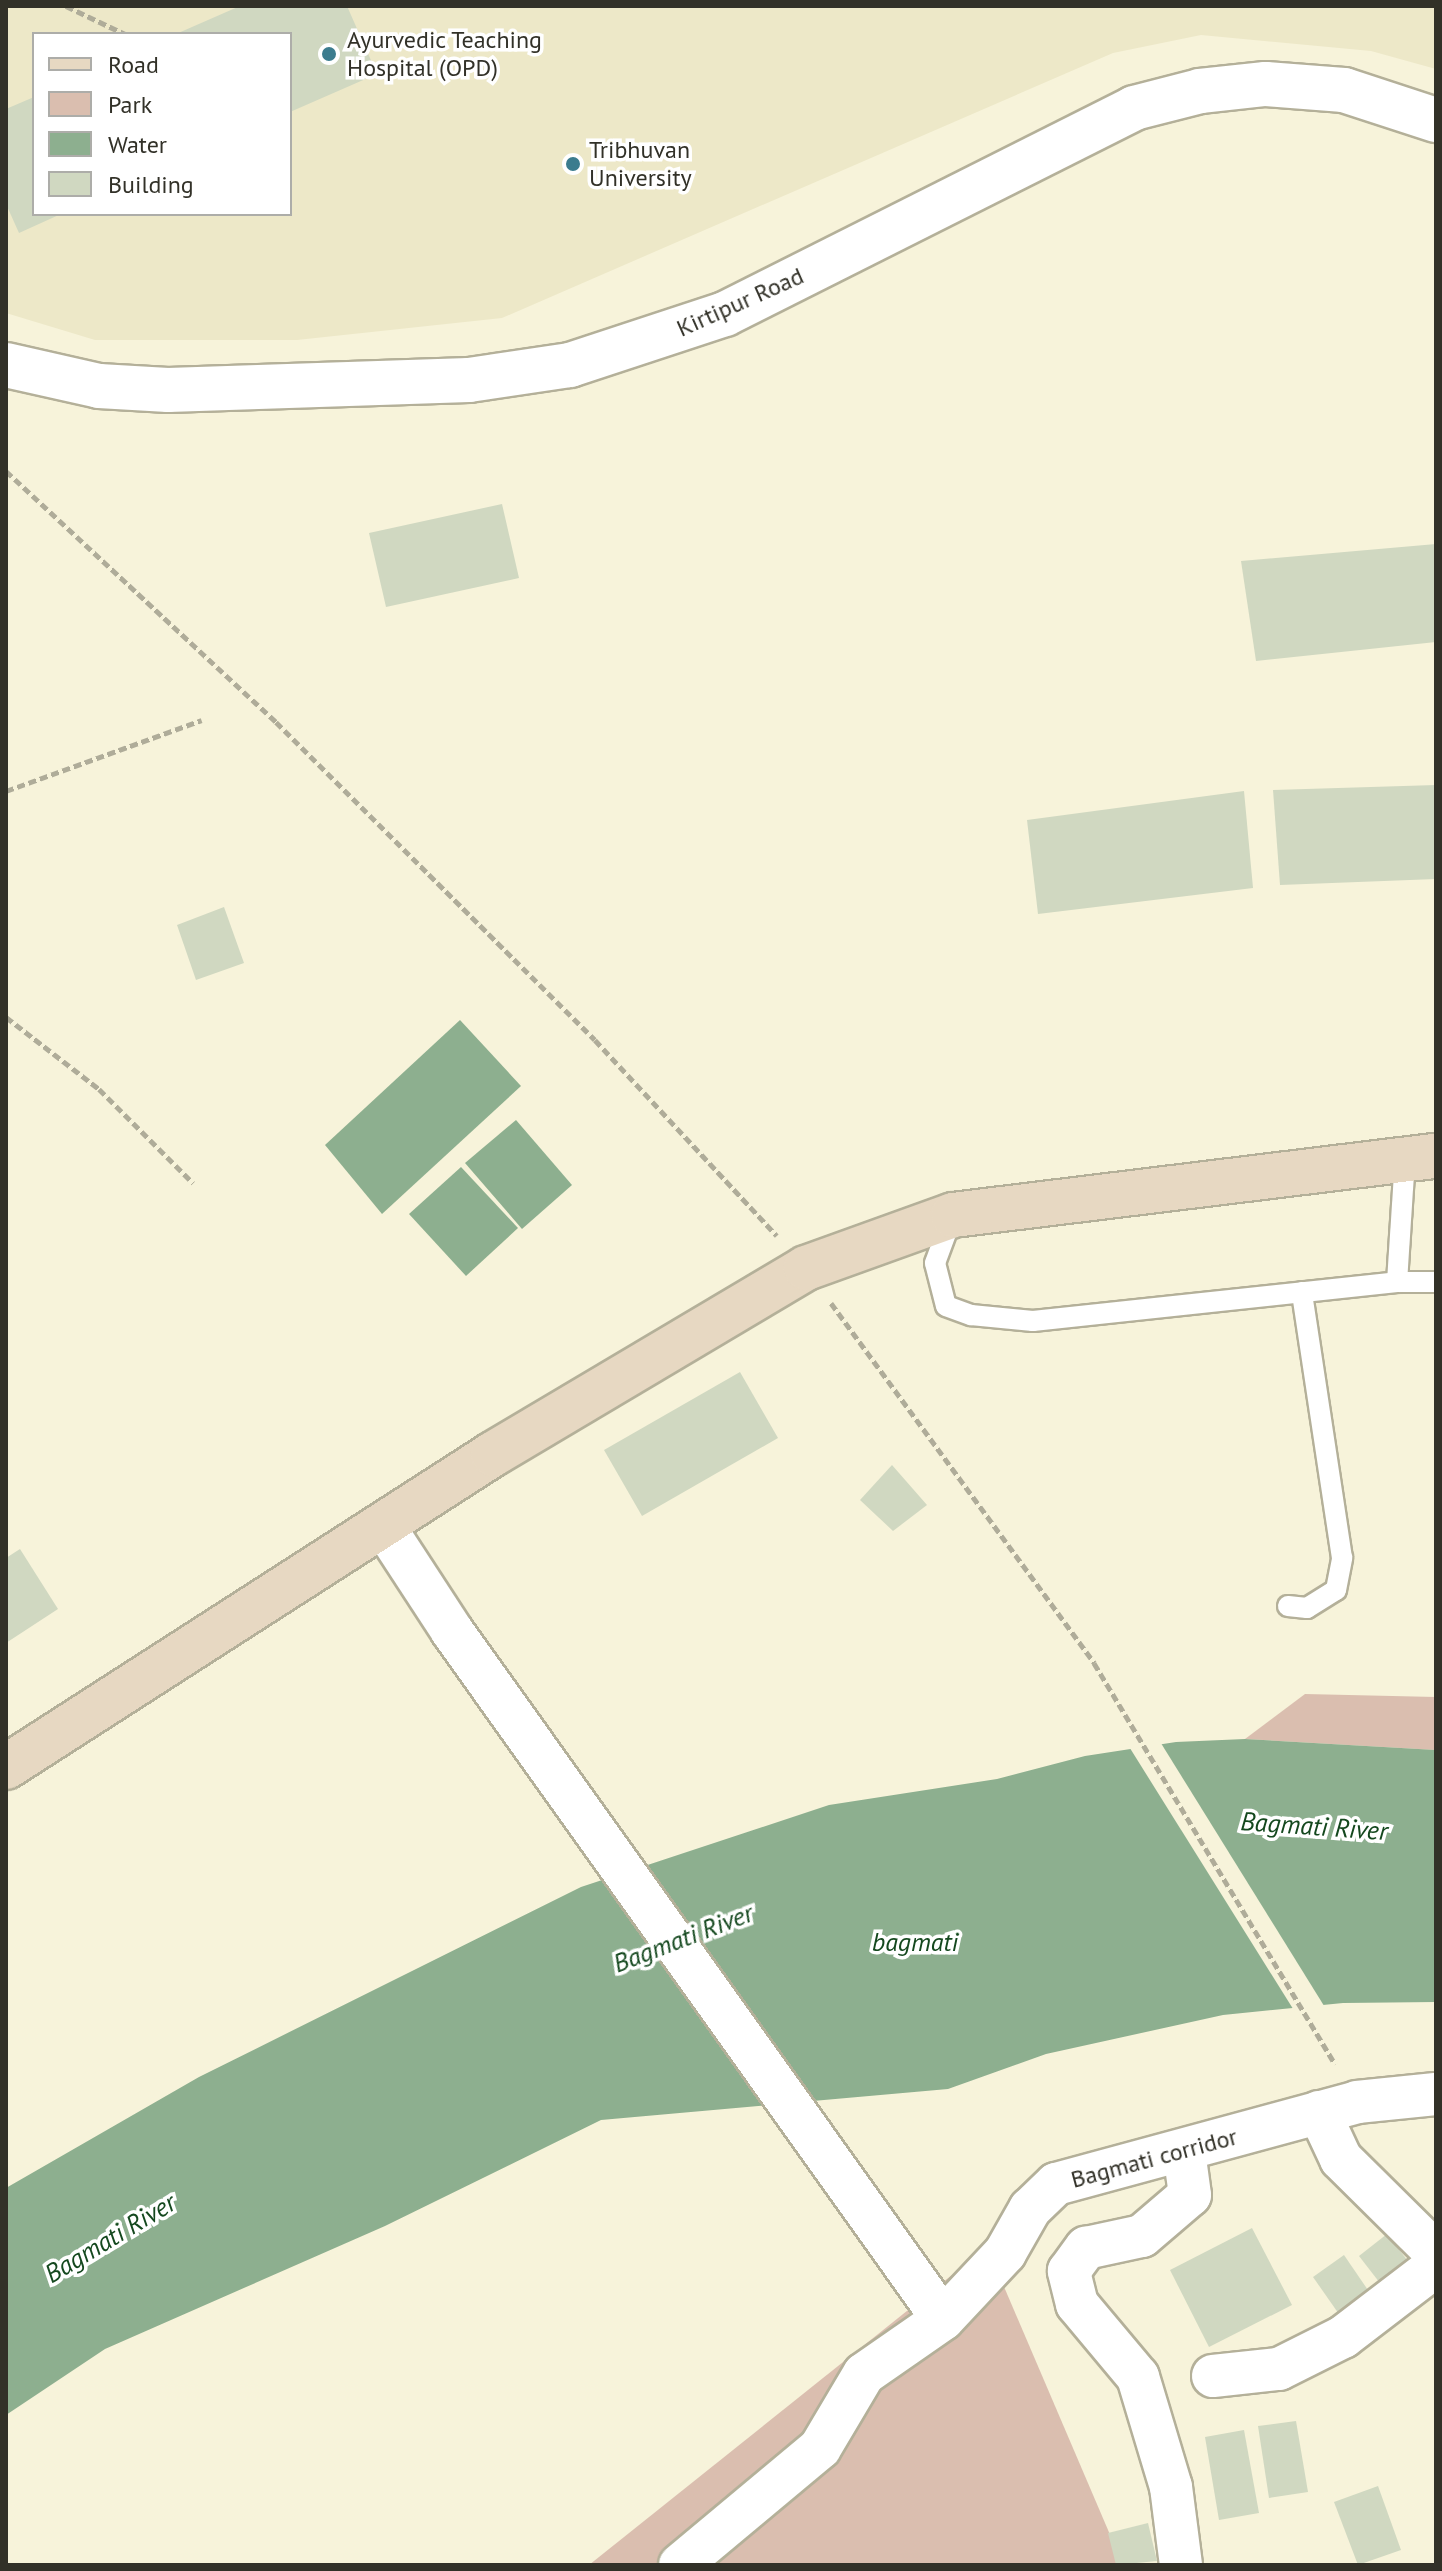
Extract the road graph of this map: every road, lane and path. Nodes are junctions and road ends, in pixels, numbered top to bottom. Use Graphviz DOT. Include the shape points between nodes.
graph roads {
  1 [pos="66,6"];
  2 [pos="121,32"];
  3 [pos="1436,120"];
  4 [pos="6,365"];
  5 [pos="6,471"];
  6 [pos="202,720"];
  7 [pos="6,791"];
  8 [pos="6,1017"];
  9 [pos="1421,1157"];
  10 [pos="193,1183"];
  11 [pos="953,1215"];
  12 [pos="806,1268"];
  13 [pos="1397,1282"];
  14 [pos="1436,1282"];
  15 [pos="1302,1292"];
  16 [pos="383,1525"];
  17 [pos="1288,1606"];
  18 [pos="6,1767"];
  19 [pos="1436,2094"];
  20 [pos="1338,2107"];
  21 [pos="1184,2151"];
  22 [pos="1436,2253"];
  23 [pos="1436,2266"];
  24 [pos="943,2319"];
  25 [pos="1213,2376"];
  26 [pos="680,2565"];
  27 [pos="1181,2565"];
  1 -- 2 [label="path"];
  3 -- 4 [label="street, Kirtipur Road" via="1344,90 1266,84 1200,91 1134,108 725,314 570,365 469,380 168,390 99,386"];
  5 -- 12 [label="path" via="298,743 595,1040"];
  6 -- 7 [label="path"];
  8 -- 10 [label="path" via="99,1089"];
  9 -- 11 [label="main road"];
  9 -- 13 [label="lane"];
  11 -- 12 [label="main road"];
  11 -- 15 [label="lane" via="935,1263 946,1306 971,1315 1033,1321"];
  12 -- 16 [label="main road"];
  12 -- 20 [label="path" via="1094,1663"];
  13 -- 14 [label="lane"];
  13 -- 15 [label="lane"];
  15 -- 17 [label="lane" via="1342,1558 1336,1590 1307,1608"];
  16 -- 18 [label="main road"];
  16 -- 24 [label="street" via="452,1631"];
  19 -- 20 [label="street, Bagmati corridor"];
  20 -- 21 [label="street, Bagmati corridor"];
  20 -- 22 [label="street" via="1341,2159"];
  21 -- 24 [label="street, Bagmati corridor" via="1056,2184 1030,2209 1005,2253"];
  21 -- 27 [label="street" via="1190,2195 1142,2236 1086,2248 1069,2271 1077,2304 1138,2377 1171,2487"];
  23 -- 25 [label="street" via="1343,2337 1279,2369"];
  24 -- 26 [label="street, Bagmati corridor" via="864,2374 820,2448"];
}
